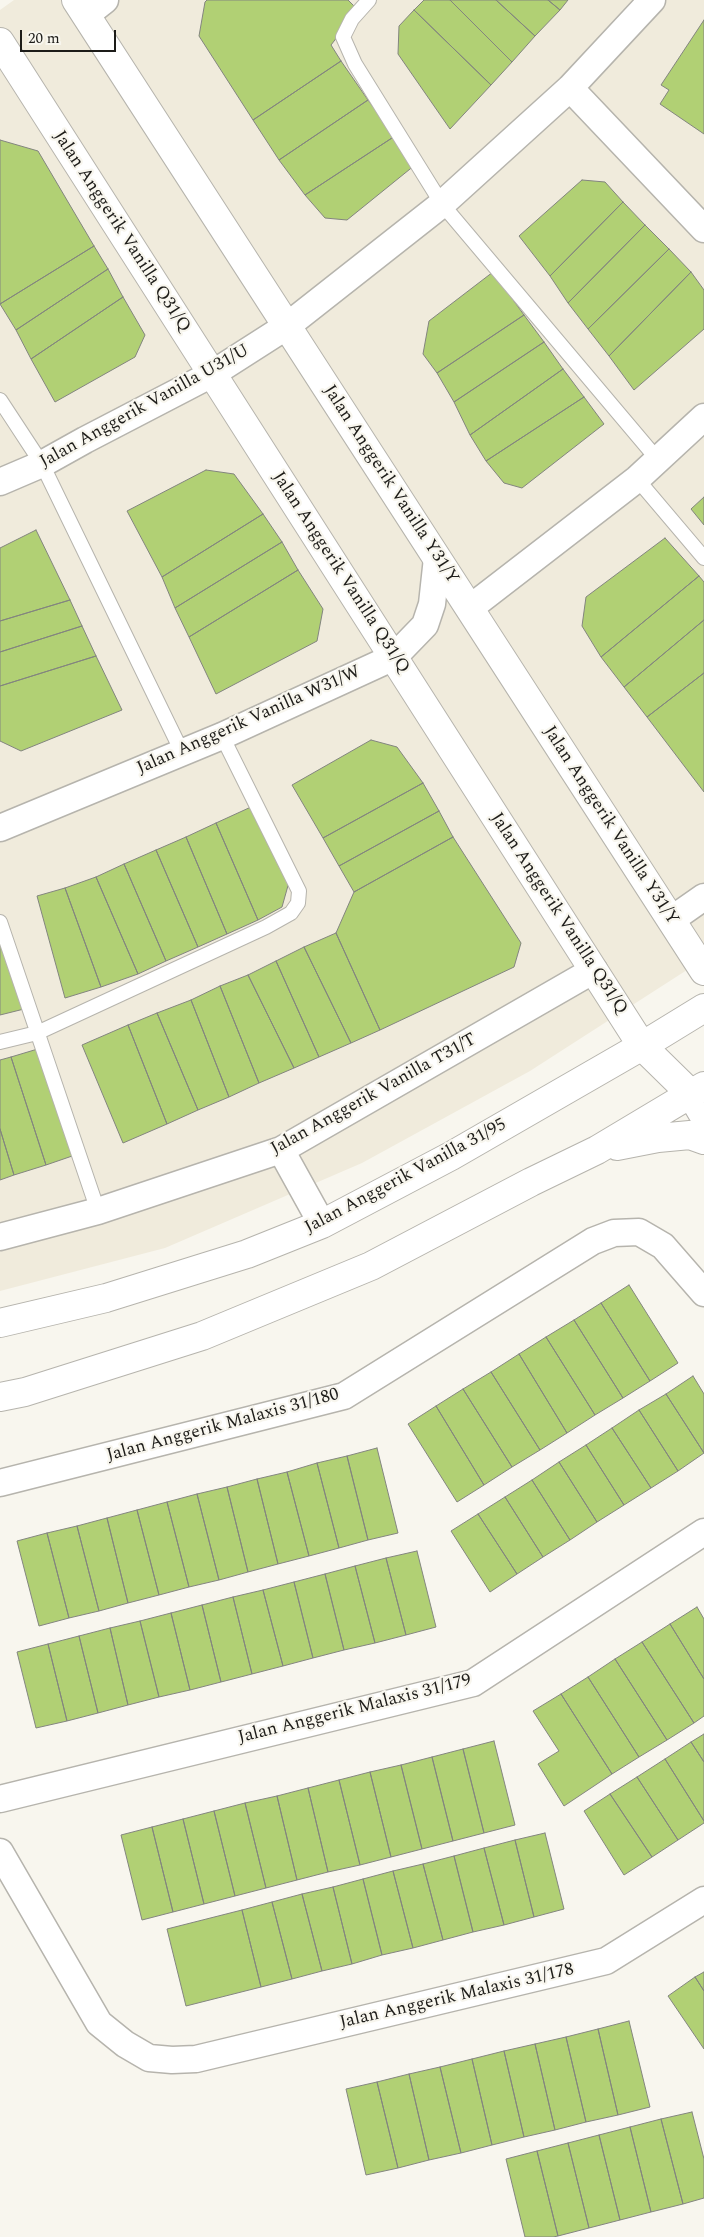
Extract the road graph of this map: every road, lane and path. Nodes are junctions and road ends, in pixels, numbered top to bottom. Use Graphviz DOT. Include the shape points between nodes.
graph roads {
  1 [pos="369,0"];
  2 [pos="652,0"];
  3 [pos="89,5"];
  4 [pos="4,59"];
  5 [pos="570,88"];
  6 [pos="442,204"];
  7 [pos="704,229"];
  8 [pos="287,326"];
  9 [pos="212,374"];
  10 [pos="0,400"];
  11 [pos="704,417"];
  12 [pos="658,460"];
  13 [pos="42,464"];
  14 [pos="637,479"];
  15 [pos="0,482"];
  16 [pos="437,558"];
  17 [pos="704,558"];
  18 [pos="470,608"];
  19 [pos="394,657"];
  20 [pos="222,736"];
  21 [pos="182,752"];
  22 [pos="0,828"];
  23 [pos="704,898"];
  24 [pos="671,920"];
  25 [pos="0,922"];
  26 [pos="594,970"];
  27 [pos="704,971"];
  28 [pos="704,1008"];
  29 [pos="37,1033"];
  30 [pos="0,1042"];
  31 [pos="642,1046"];
  32 [pos="700,1098"];
  33 [pos="704,1140"];
  34 [pos="281,1150"];
  35 [pos="597,1150"];
  36 [pos="98,1211"];
  37 [pos="322,1224"];
  38 [pos="0,1237"];
  39 [pos="704,1293"];
  40 [pos="0,1323"];
  41 [pos="0,1397"];
  42 [pos="0,1483"];
  43 [pos="704,1532"];
  44 [pos="0,1799"];
  45 [pos="0,1852"];
  46 [pos="704,1900"];
  1 -- 6 [label="lane" via="352,19 343,37 355,64"];
  2 -- 5 [label="street, Jalan Anggerik Vanilla U31/U"];
  3 -- 8 [label="street, Jalan Anggerik Vanilla Y31/Y"];
  4 -- 9 [label="street, Jalan Anggerik Vanilla Q31/Q"];
  5 -- 6 [label="street, Jalan Anggerik Vanilla U31/U"];
  5 -- 7 [label="street"];
  6 -- 8 [label="street, Jalan Anggerik Vanilla U31/U"];
  6 -- 12 [label="lane"];
  8 -- 9 [label="street, Jalan Anggerik Vanilla U31/U"];
  8 -- 16 [label="street, Jalan Anggerik Vanilla Y31/Y"];
  9 -- 13 [label="street, Jalan Anggerik Vanilla U31/U"];
  9 -- 19 [label="street, Jalan Anggerik Vanilla Q31/Q"];
  10 -- 13 [label="lane"];
  11 -- 12 [label="street"];
  12 -- 14 [label="street"];
  13 -- 15 [label="street, Jalan Anggerik Vanilla U31/U"];
  13 -- 21 [label="lane"];
  14 -- 17 [label="lane"];
  14 -- 18 [label="street"];
  16 -- 18 [label="street, Jalan Anggerik Vanilla Y31/Y"];
  16 -- 19 [label="street, Jalan Anggerik Vanilla W31/W" via="432,604 425,625"];
  18 -- 24 [label="street, Jalan Anggerik Vanilla Y31/Y"];
  19 -- 20 [label="street, Jalan Anggerik Vanilla W31/W"];
  19 -- 26 [label="street, Jalan Anggerik Vanilla Q31/Q"];
  20 -- 21 [label="street, Jalan Anggerik Vanilla W31/W"];
  20 -- 29 [label="lane" via="292,875 299,891 298,903 291,913 266,927"];
  21 -- 22 [label="street, Jalan Anggerik Vanilla W31/W"];
  23 -- 24 [label="street"];
  24 -- 27 [label="street, Jalan Anggerik Vanilla Y31/Y"];
  25 -- 29 [label="lane"];
  26 -- 31 [label="street, Jalan Anggerik Vanilla Q31/Q"];
  26 -- 34 [label="street, Jalan Anggerik Vanilla T31/T"];
  28 -- 31 [label="street, Jalan Anggerik Vanilla 31/95"];
  29 -- 30 [label="lane"];
  29 -- 36 [label="lane"];
  31 -- 32 [label="street, Jalan Anggerik Vanilla Q31/Q"];
  31 -- 37 [label="street, Jalan Anggerik Vanilla 31/95" via="451,1156"];
  32 -- 35 [label="street"];
  33 -- 35 [label="street" via="690,1135"];
  34 -- 36 [label="street, Jalan Anggerik Vanilla T31/T"];
  34 -- 37 [label="street"];
  35 -- 41 [label="street" via="371,1266 211,1332 25,1392"];
  36 -- 38 [label="street, Jalan Anggerik Vanilla T31/T"];
  37 -- 40 [label="street, Jalan Anggerik Vanilla 31/95" via="247,1254 106,1298"];
  39 -- 42 [label="street, Jalan Anggerik Malaxis 31/180" via="663,1246 639,1232 614,1233 592,1241 344,1396"];
  43 -- 44 [label="street, Jalan Anggerik Malaxis 31/179" via="473,1683"];
  45 -- 46 [label="street, Jalan Anggerik Malaxis 31/178" via="99,2023 149,2058 172,2060 196,2059 606,1961"];
}
